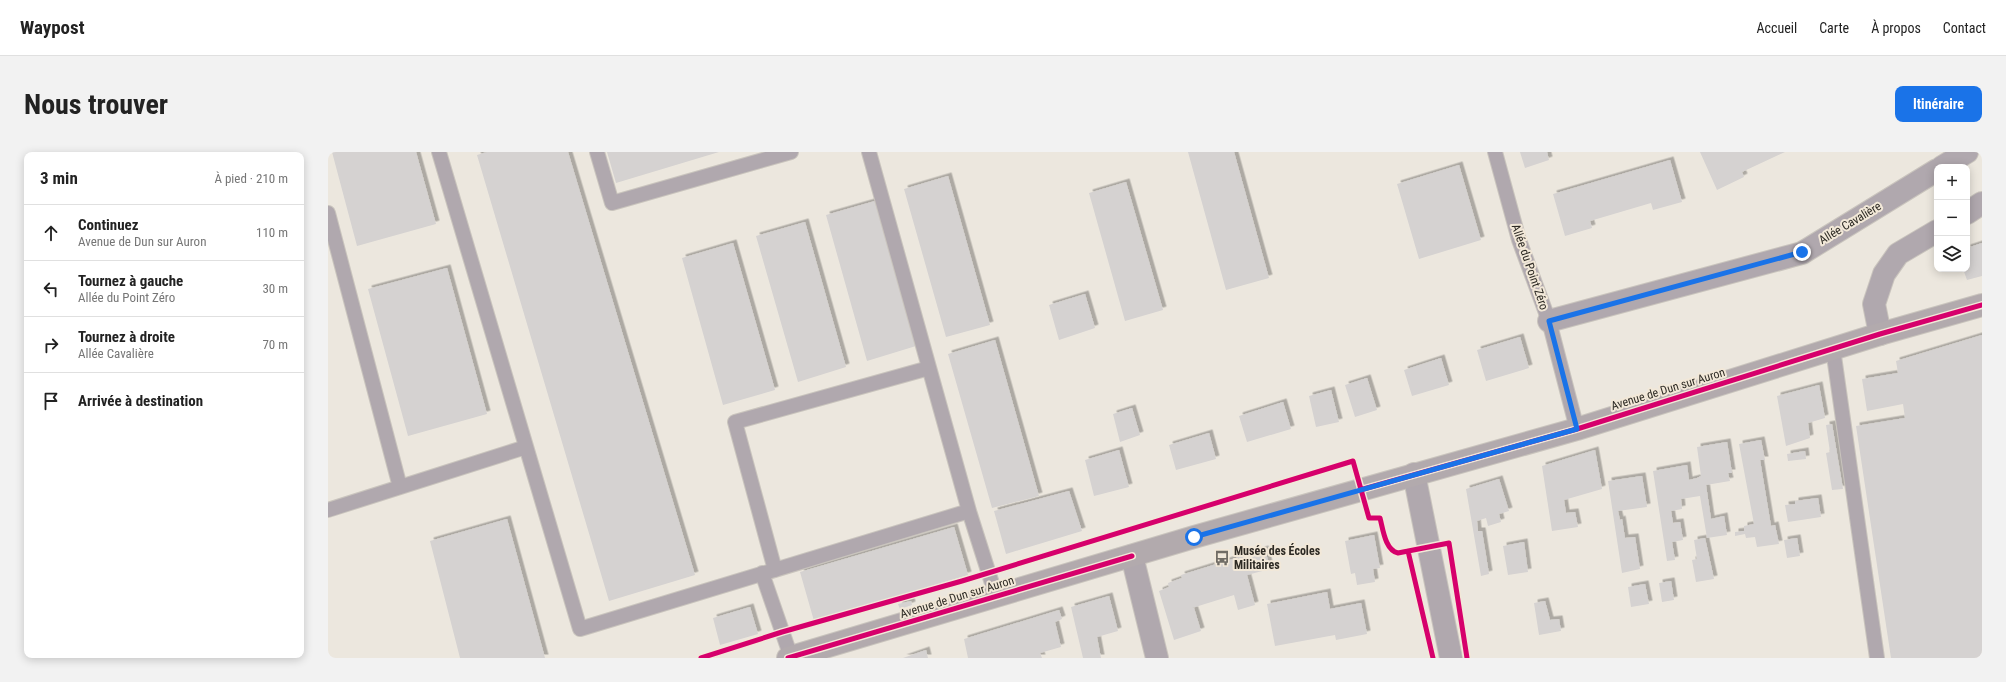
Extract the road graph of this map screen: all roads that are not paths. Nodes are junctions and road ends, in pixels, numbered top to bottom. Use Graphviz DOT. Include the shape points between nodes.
graph roads {
  1 [pos="439,152"];
  2 [pos="597,152"];
  3 [pos="791,152"];
  4 [pos="869,152"];
  5 [pos="1494,152"];
  6 [pos="1967,152"];
  7 [pos="1947,164"];
  8 [pos="1934,172"];
  9 [pos="1982,204"];
  10 [pos="1970,210"];
  11 [pos="328,212"];
  12 [pos="1934,233"];
  13 [pos="1982,304"];
  14 [pos="1549,321"];
  15 [pos="1880,334"];
  16 [pos="1833,349"];
  17 [pos="929,368"];
  18 [pos="1577,429"];
  19 [pos="526,447"];
  20 [pos="1414,474"];
  21 [pos="400,487"];
  22 [pos="328,510"];
  23 [pos="969,511"];
  24 [pos="1132,556"];
  25 [pos="769,571"];
  26 [pos="996,596"];
  27 [pos="789,657"];
  28 [pos="1157,658"];
  29 [pos="1451,658"];
  30 [pos="1877,658"];
  1 -- 19 [label="lane"];
  2 -- 3 [label="lane" via="612,203"];
  4 -- 17 [label="lane"];
  5 -- 14 [label="lane, Allée du Point Zéro" via="1519,240"];
  6 -- 7 [label="street"];
  8 -- 14 [label="street, Allée Cavalière" via="1802,252"];
  9 -- 10 [label="street"];
  11 -- 21 [label="lane"];
  12 -- 15 [label="street" via="1898,254 1884,274 1874,304"];
  13 -- 15 [label="main road, Avenue de Dun sur Auron"];
  14 -- 18 [label="lane, Allée du Point Zéro"];
  15 -- 16 [label="main road, Avenue de Dun sur Auron"];
  16 -- 18 [label="main road, Avenue de Dun sur Auron"];
  16 -- 30 [label="lane"];
  17 -- 23 [label="lane"];
  17 -- 25 [label="lane" via="735,422"];
  18 -- 20 [label="main road, Avenue de Dun sur Auron"];
  19 -- 21 [label="lane"];
  19 -- 25 [label="lane" via="580,628"];
  20 -- 24 [label="main road, Avenue de Dun sur Auron"];
  20 -- 29 [label="street"];
  21 -- 22 [label="lane"];
  23 -- 25 [label="lane"];
  23 -- 26 [label="lane"];
  24 -- 26 [label="main road, Avenue de Dun sur Auron"];
  24 -- 28 [label="street"];
  25 -- 27 [label="lane"];
  26 -- 27 [label="main road, Avenue de Dun sur Auron"];
}
